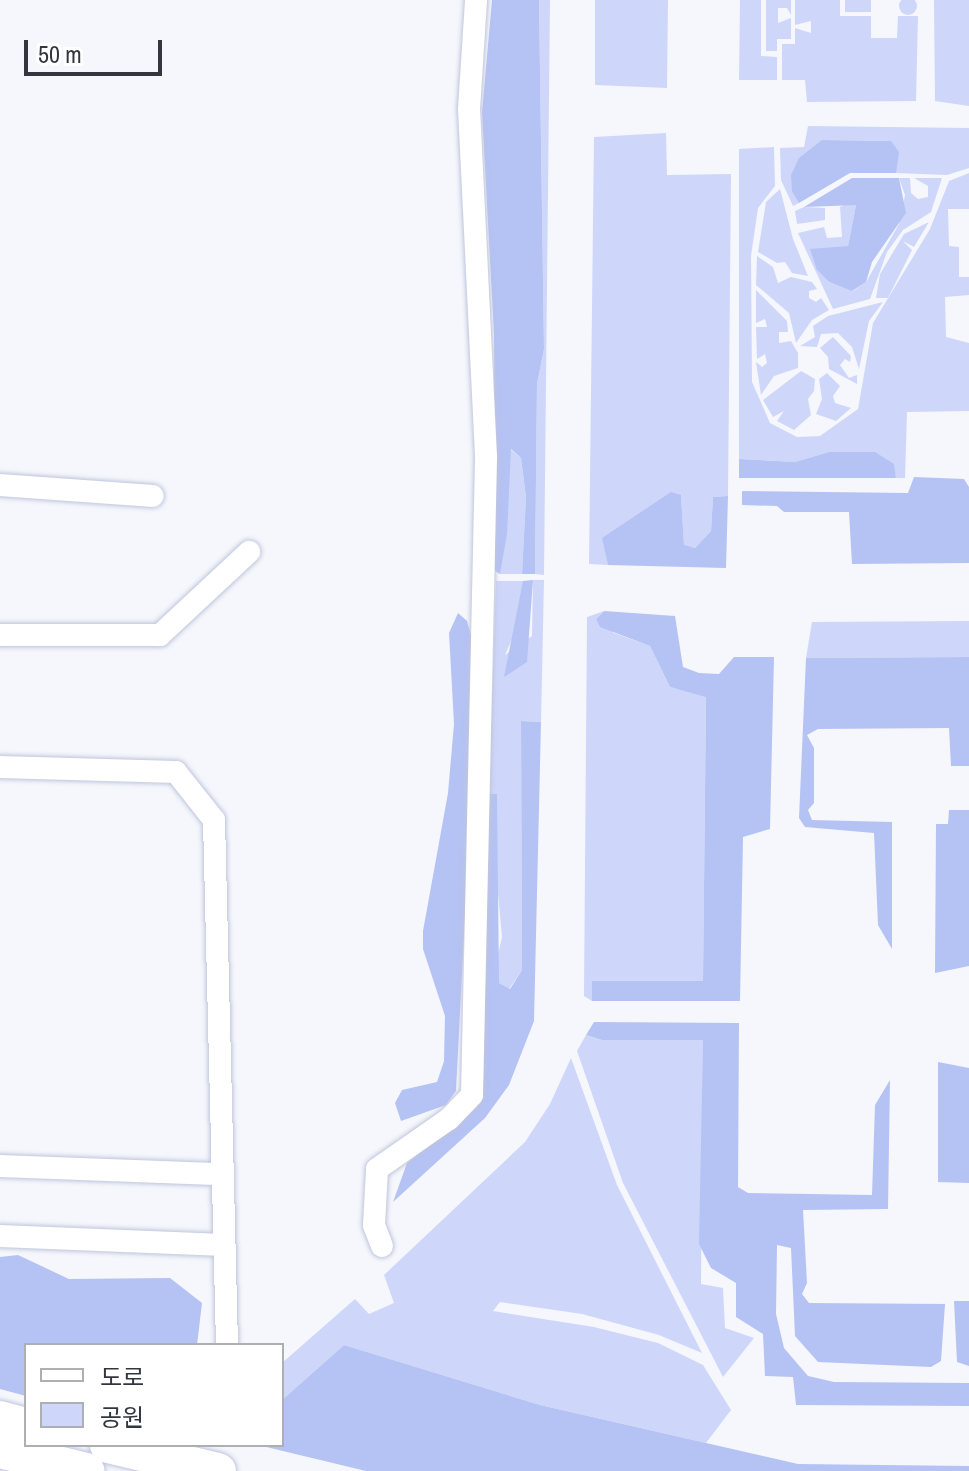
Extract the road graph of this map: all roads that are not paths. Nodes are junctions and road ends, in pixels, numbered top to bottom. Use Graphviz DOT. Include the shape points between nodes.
graph roads {
  1 [pos="476,0"];
  2 [pos="0,485"];
  3 [pos="153,496"];
  4 [pos="249,552"];
  5 [pos="0,635"];
  6 [pos="0,767"];
  7 [pos="0,1166"];
  8 [pos="222,1174"];
  9 [pos="0,1236"];
  10 [pos="224,1245"];
  11 [pos="382,1246"];
  12 [pos="227,1343"];
  13 [pos="0,1419"];
  14 [pos="24,1425"];
  15 [pos="0,1450"];
  16 [pos="124,1453"];
  17 [pos="86,1471"];
  18 [pos="218,1471"];
  1 -- 11 [label="street" via="469,109 486,456 472,1095 449,1119 377,1169 374,1225"];
  2 -- 3 [label="street"];
  4 -- 5 [label="street" via="160,635"];
  6 -- 8 [label="street" via="176,772 214,820"];
  7 -- 8 [label="street"];
  8 -- 10 [label="street"];
  9 -- 10 [label="street"];
  10 -- 12 [label="street"];
  13 -- 14 [label="highway"];
  15 -- 17 [label="highway"];
  16 -- 18 [label="highway"];
}
